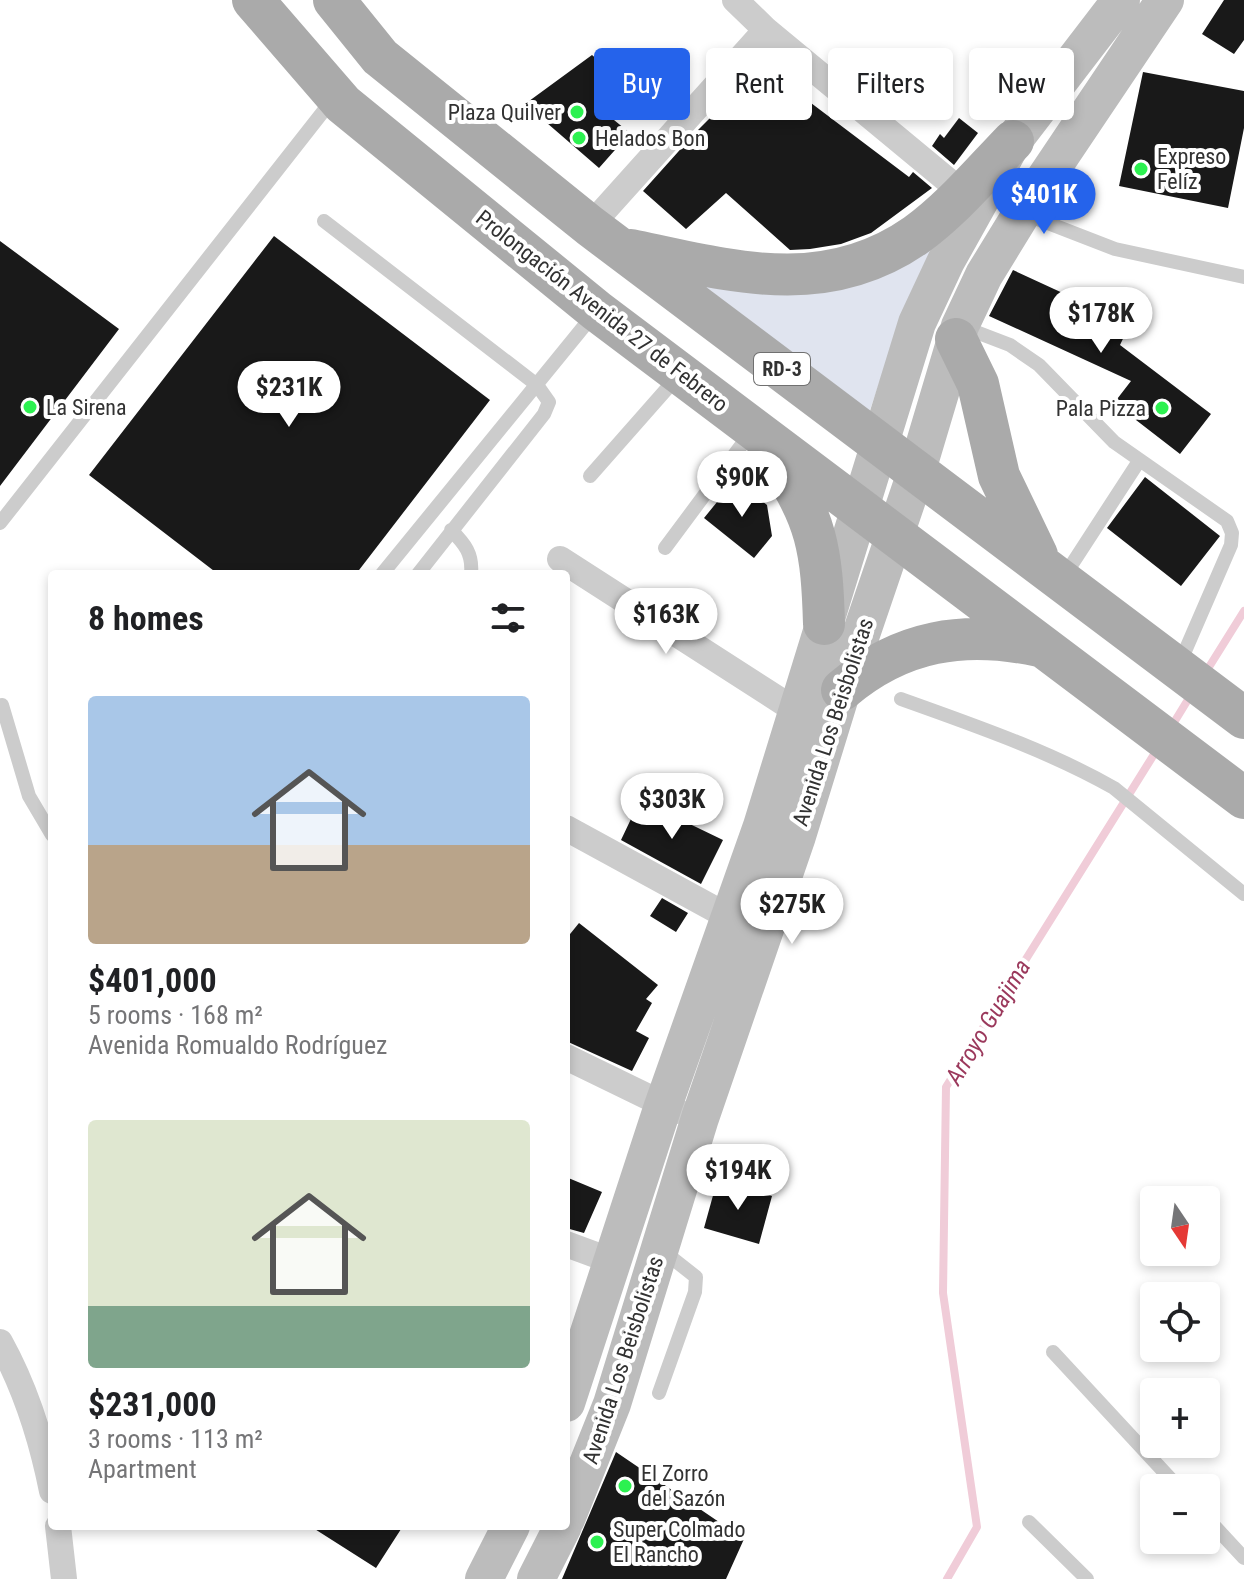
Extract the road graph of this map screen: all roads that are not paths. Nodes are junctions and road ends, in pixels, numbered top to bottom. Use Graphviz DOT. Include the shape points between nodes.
graph roads {
  1 [pos="253,0"];
  2 [pos="334,0"];
  3 [pos="735,0"];
  4 [pos="1121,0"];
  5 [pos="1165,0"];
  6 [pos="766,30"];
  7 [pos="335,96"];
  8 [pos="1013,141"];
  9 [pos="963,193"];
  10 [pos="1022,213"];
  11 [pos="324,221"];
  12 [pos="604,236"];
  13 [pos="1244,277"];
  14 [pos="597,311"];
  15 [pos="958,332"];
  16 [pos="680,375"];
  17 [pos="537,385"];
  18 [pos="749,426"];
  19 [pos="879,442"];
  20 [pos="1139,461"];
  21 [pos="917,470"];
  22 [pos="590,476"];
  23 [pos="858,508"];
  24 [pos="0,523"];
  25 [pos="451,530"];
  26 [pos="894,537"];
  27 [pos="665,548"];
  28 [pos="560,559"];
  29 [pos="385,570"];
  30 [pos="421,570"];
  31 [pos="471,570"];
  32 [pos="1053,572"];
  33 [pos="824,624"];
  34 [pos="1046,647"];
  35 [pos="1184,670"];
  36 [pos="842,690"];
  37 [pos="901,699"];
  38 [pos="2,705"];
  39 [pos="798,712"];
  40 [pos="1242,716"];
  41 [pos="1244,798"];
  42 [pos="48,828"];
  43 [pos="570,830"];
  44 [pos="1244,894"];
  45 [pos="729,917"];
  46 [pos="570,1059"];
  47 [pos="663,1106"];
  48 [pos="700,1118"];
  49 [pos="570,1245"];
  50 [pos="660,1248"];
  51 [pos="612,1261"];
  52 [pos="0,1342"];
  53 [pos="1053,1352"];
  54 [pos="570,1390"];
  55 [pos="659,1393"];
  56 [pos="48,1469"];
  57 [pos="1166,1474"];
  58 [pos="570,1509"];
  59 [pos="1029,1522"];
  60 [pos="58,1530"];
  61 [pos="510,1530"];
  62 [pos="561,1530"];
  63 [pos="1220,1532"];
  64 [pos="1244,1558"];
  65 [pos="494,1576"];
  66 [pos="64,1579"];
  67 [pos="536,1579"];
  68 [pos="1087,1579"];
  1 -- 7 [label="main road, Prolongación Avenida 27 de Febrero"];
  2 -- 12 [label="main road, RD-3" via="380,57"];
  3 -- 6 [label="street"];
  4 -- 8 [label="main road, Avenida Los Beisbolistas"];
  5 -- 10 [label="main road, Avenida Los Beisbolistas"];
  6 -- 9 [label="street"];
  6 -- 12 [label="street"];
  7 -- 14 [label="main road, Prolongación Avenida 27 de Febrero"];
  7 -- 24 [label="lane"];
  8 -- 9 [label="main road"];
  8 -- 19 [label="main road, Avenida Los Beisbolistas" via="917,323"];
  9 -- 12 [label="main road" via="890,250 828,273 743,273"];
  10 -- 13 [label="lane" via="1115,249"];
  10 -- 15 [label="main road, Avenida Los Beisbolistas" via="984,275"];
  11 -- 17 [label="lane"];
  12 -- 19 [label="main road, RD-3"];
  14 -- 16 [label="main road, Prolongación Avenida 27 de Febrero"];
  14 -- 17 [label="lane"];
  15 -- 20 [label="lane" via="1010,345 1039,365"];
  15 -- 21 [label="main road, Avenida Los Beisbolistas"];
  15 -- 32 [label="main road" via="978,384 999,476"];
  16 -- 18 [label="main road, Prolongación Avenida 27 de Febrero"];
  16 -- 22 [label="lane"];
  17 -- 25 [label="lane" via="549,402 544,414"];
  17 -- 29 [label="lane"];
  18 -- 23 [label="main road, Prolongación Avenida 27 de Febrero"];
  18 -- 27 [label="lane"];
  18 -- 33 [label="main road" via="800,494 816,534"];
  19 -- 21 [label="main road, RD-3"];
  19 -- 23 [label="main road, Avenida Los Beisbolistas"];
  20 -- 32 [label="lane"];
  20 -- 35 [label="lane" via="1227,521 1232,533"];
  21 -- 26 [label="main road, Avenida Los Beisbolistas"];
  21 -- 32 [label="main road, RD-3"];
  23 -- 26 [label="main road, Prolongación Avenida 27 de Febrero"];
  23 -- 33 [label="main road, Avenida Los Beisbolistas"];
  25 -- 30 [label="lane"];
  25 -- 31 [label="lane" via="465,544"];
  26 -- 34 [label="main road, Prolongación Avenida 27 de Febrero"];
  26 -- 36 [label="main road, Avenida Los Beisbolistas"];
  28 -- 39 [label="street"];
  32 -- 35 [label="main road, RD-3"];
  33 -- 39 [label="main road, Avenida Los Beisbolistas"];
  34 -- 36 [label="main road" via="998,639 937,642 869,667"];
  34 -- 41 [label="main road, Prolongación Avenida 27 de Febrero"];
  35 -- 40 [label="main road, RD-3"];
  36 -- 48 [label="main road, Avenida Los Beisbolistas"];
  37 -- 44 [label="lane" via="1024,744 1114,788"];
  38 -- 42 [label="lane" via="29,796"];
  39 -- 45 [label="main road, Avenida Los Beisbolistas"];
  43 -- 45 [label="street"];
  45 -- 47 [label="main road, Avenida Los Beisbolistas"];
  46 -- 47 [label="street"];
  47 -- 48 [label="street"];
  47 -- 51 [label="main road, Avenida Los Beisbolistas"];
  48 -- 50 [label="main road, Avenida Los Beisbolistas"];
  49 -- 51 [label="street"];
  50 -- 55 [label="lane" via="696,1277"];
  50 -- 58 [label="main road, Avenida Los Beisbolistas" via="612,1404"];
  51 -- 54 [label="main road, Avenida Los Beisbolistas"];
  52 -- 56 [label="street"];
  53 -- 57 [label="lane"];
  59 -- 68 [label="lane"];
  60 -- 66 [label="street"];
  61 -- 65 [label="main road"];
  62 -- 67 [label="main road"];
  63 -- 64 [label="lane"];
}
